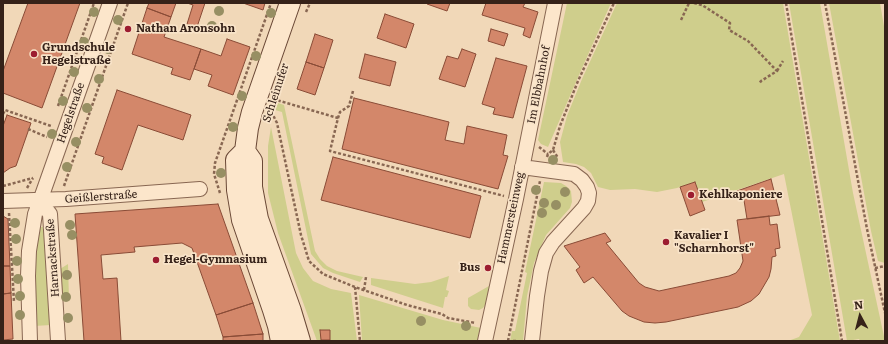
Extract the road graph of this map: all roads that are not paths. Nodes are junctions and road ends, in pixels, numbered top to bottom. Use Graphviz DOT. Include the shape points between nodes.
graph roads {
  1 [pos="110,3"];
  2 [pos="555,3"];
  3 [pos="297,10"];
  4 [pos="522,167"];
  5 [pos="242,183"];
  6 [pos="200,190"];
  7 [pos="3,201"];
  8 [pos="40,201"];
  9 [pos="30,341"];
  10 [pos="58,341"];
  11 [pos="281,341"];
  12 [pos="300,341"];
  13 [pos="485,341"];
  14 [pos="532,341"];
  1 -- 8 [label="street, Hegelstraße"];
  2 -- 4 [label="street, Im Elbbahnhof"];
  3 -- 5 [label="main road, Schleinufer" via="252,112 245,151 252,161"];
  4 -- 13 [label="street, Hammersteinweg"];
  4 -- 14 [label="street, Hammersteinweg" via="574,174 582,180 589,193 584,208 546,253 537,296"];
  5 -- 11 [label="main road" via="239,208 275,315"];
  5 -- 12 [label="main road" via="258,219"];
  6 -- 8 [label="street, Geißlerstraße"];
  7 -- 8 [label="street, Geißlerstraße"];
  8 -- 9 [label="street, Harnackstraße" via="34,214 28,276"];
  8 -- 10 [label="street, Harnackstraße" via="50,214"];
}
